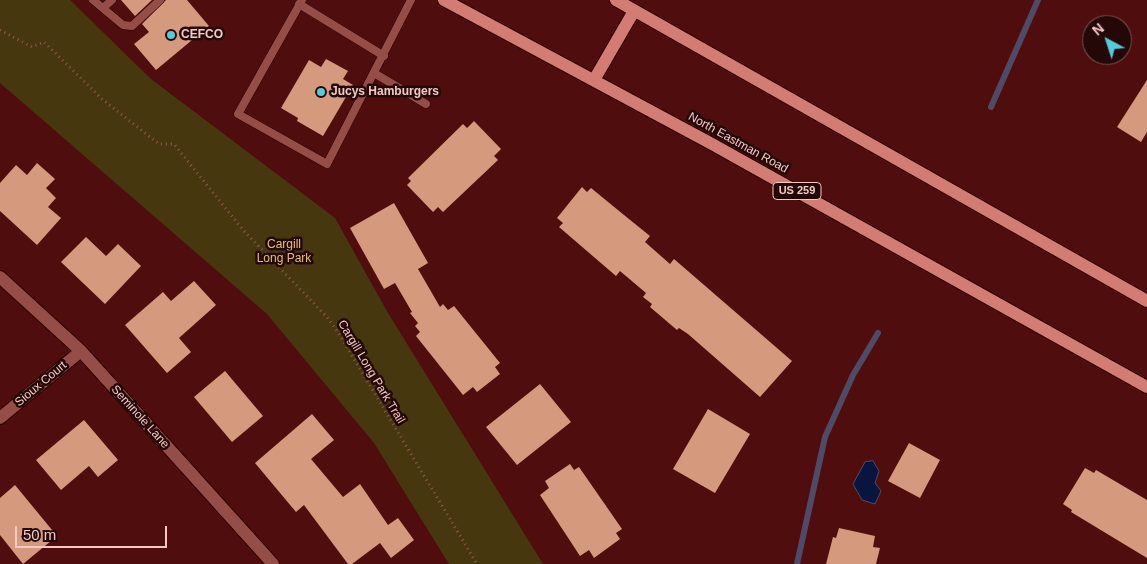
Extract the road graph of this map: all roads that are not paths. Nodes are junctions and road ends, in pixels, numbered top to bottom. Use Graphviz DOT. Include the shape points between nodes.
graph roads {
  1 [pos="93,0"];
  2 [pos="112,0"];
  3 [pos="160,0"];
  4 [pos="411,0"];
  5 [pos="444,0"];
  6 [pos="616,0"];
  7 [pos="301,2"];
  8 [pos="103,8"];
  9 [pos="634,10"];
  10 [pos="384,56"];
  11 [pos="374,74"];
  12 [pos="594,80"];
  13 [pos="426,104"];
  14 [pos="0,277"];
  15 [pos="1147,301"];
  16 [pos="81,351"];
  17 [pos="1147,387"];
  18 [pos="0,418"];
  19 [pos="273,564"];
  1 -- 8 [label="lane"];
  2 -- 8 [label="lane"];
  3 -- 8 [label="lane" via="132,26 123,25"];
  4 -- 10 [label="lane"];
  5 -- 12 [label="main road, North Eastman Road / US 259"];
  6 -- 9 [label="main road"];
  7 -- 10 [label="lane"];
  7 -- 11 [label="lane" via="238,114 327,164"];
  9 -- 12 [label="main road"];
  9 -- 15 [label="main road"];
  10 -- 11 [label="lane"];
  11 -- 13 [label="lane"];
  12 -- 17 [label="main road, North Eastman Road / US 259"];
  14 -- 16 [label="street, Seminole Lane"];
  16 -- 18 [label="street, Sioux Court"];
  16 -- 19 [label="street, Seminole Lane"];
}
